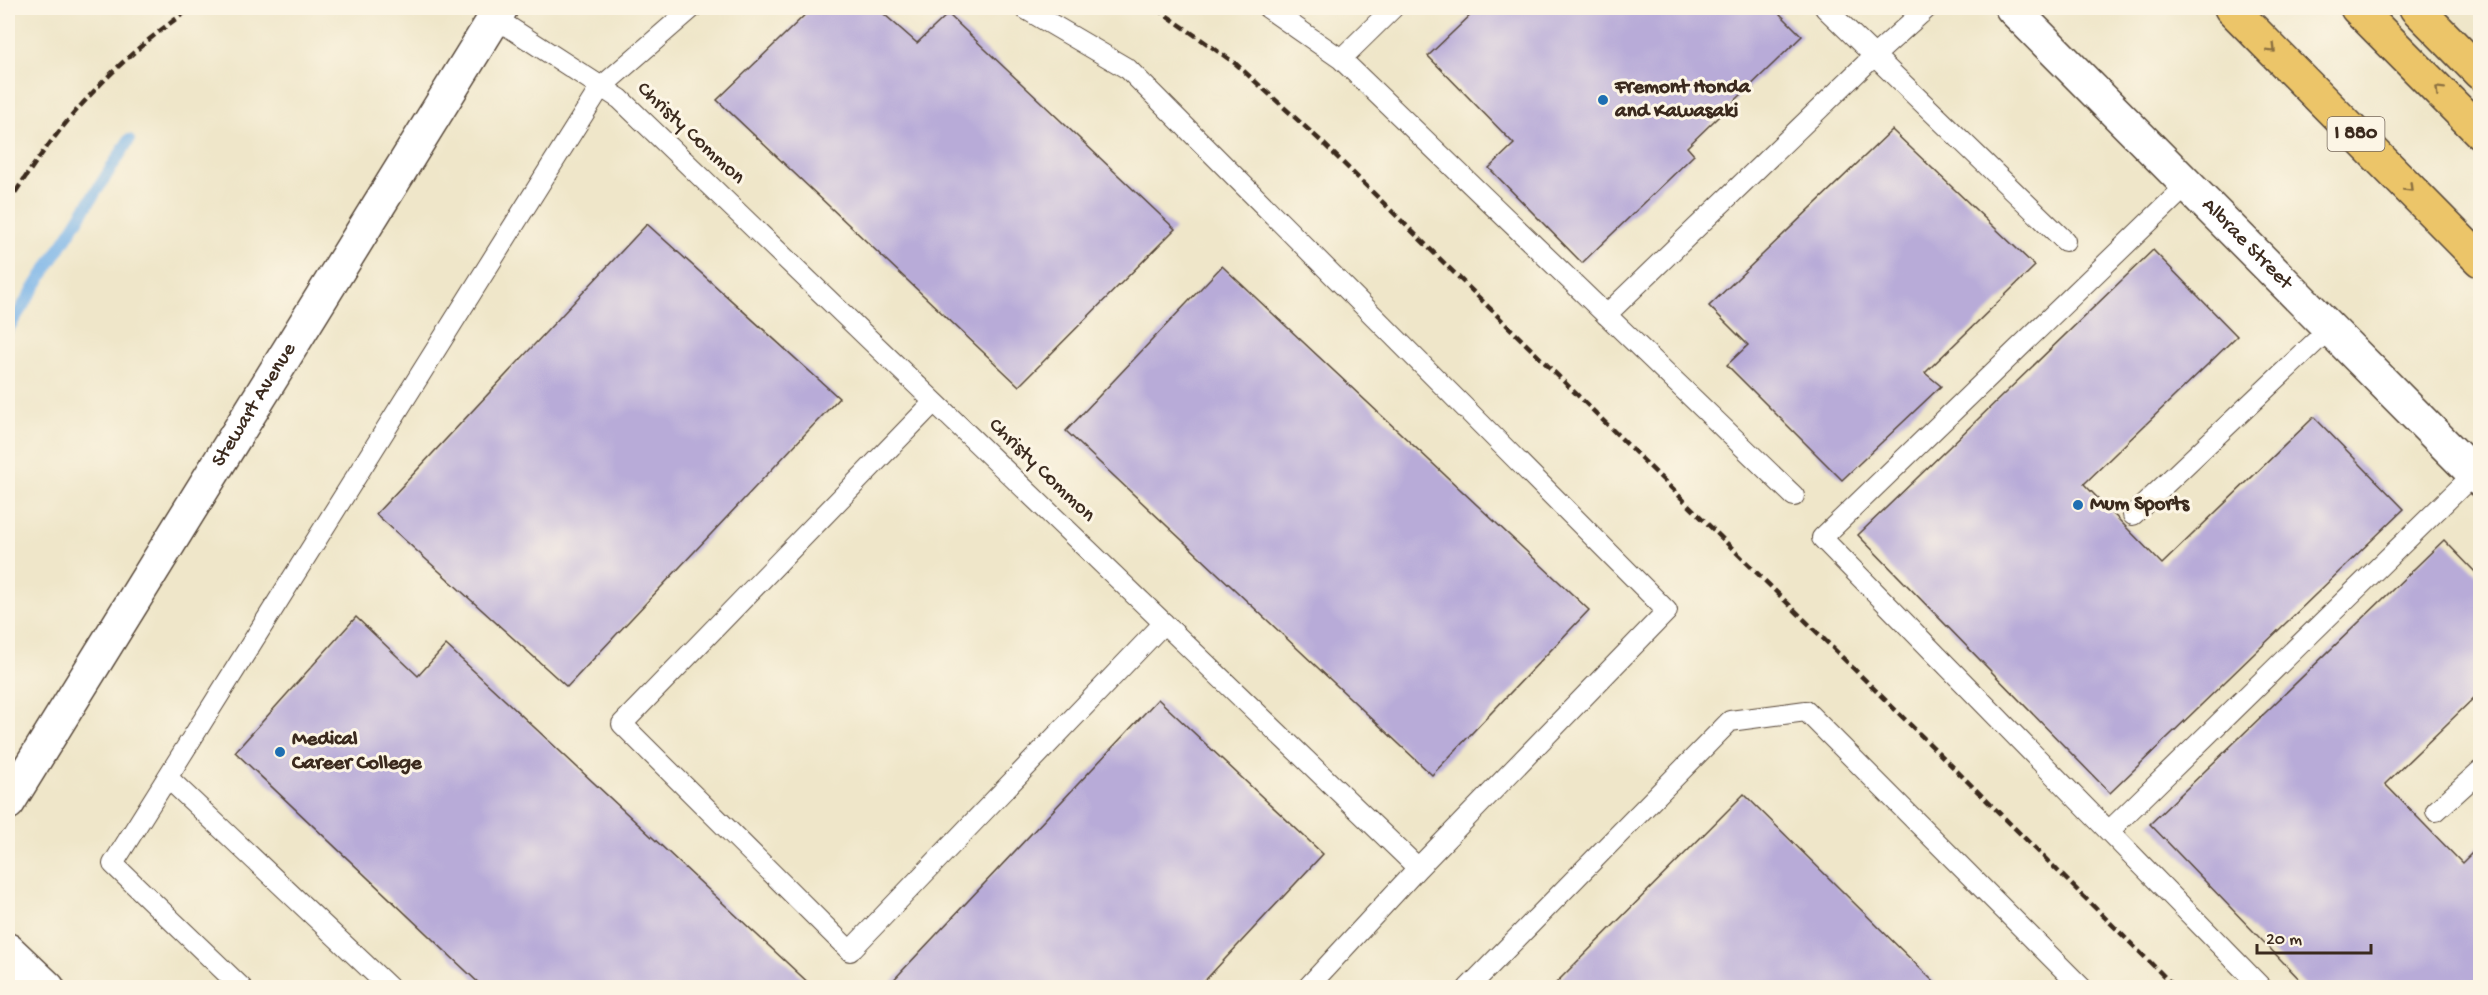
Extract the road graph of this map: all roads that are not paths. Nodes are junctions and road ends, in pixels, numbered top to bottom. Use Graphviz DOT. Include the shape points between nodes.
graph roads {
  1 [pos="692,8"];
  2 [pos="1024,8"];
  3 [pos="1268,8"];
  4 [pos="1392,8"];
  5 [pos="1825,8"];
  6 [pos="1927,8"];
  7 [pos="2012,8"];
  8 [pos="2231,8"];
  9 [pos="2357,8"];
  10 [pos="2416,8"];
  11 [pos="498,13"];
  12 [pos="1874,56"];
  13 [pos="1341,59"];
  14 [pos="2481,73"];
  15 [pos="600,88"];
  16 [pos="2481,132"];
  17 [pos="2186,183"];
  18 [pos="2065,241"];
  19 [pos="2481,260"];
  20 [pos="1606,315"];
  21 [pos="2330,328"];
  22 [pos="934,402"];
  23 [pos="2477,477"];
  24 [pos="1794,496"];
  25 [pos="2133,515"];
  26 [pos="1164,623"];
  27 [pos="2481,771"];
  28 [pos="168,778"];
  29 [pos="8,803"];
  30 [pos="2436,811"];
  31 [pos="2109,831"];
  32 [pos="1418,868"];
  33 [pos="8,950"];
  34 [pos="48,987"];
  35 [pos="242,987"];
  36 [pos="390,987"];
  37 [pos="1307,987"];
  38 [pos="1468,987"];
  39 [pos="2082,987"];
  40 [pos="2262,987"];
  1 -- 15 [label="lane"];
  2 -- 32 [label="lane" via="1128,69 1667,611"];
  3 -- 13 [label="lane"];
  4 -- 13 [label="lane"];
  5 -- 12 [label="lane"];
  6 -- 12 [label="lane"];
  7 -- 17 [label="street, Albrae Street"];
  8 -- 19 [label="highway, I 880, one-way"];
  16 -- 9 [label="highway, one-way"];
  10 -- 14 [label="highway"];
  11 -- 15 [label="lane, Christy Common"];
  11 -- 29 [label="street, Stewart Avenue"];
  12 -- 18 [label="lane"];
  12 -- 20 [label="lane"];
  13 -- 20 [label="lane"];
  15 -- 22 [label="lane, Christy Common" via="620,99"];
  15 -- 28 [label="lane"];
  17 -- 21 [label="street, Albrae Street"];
  17 -- 31 [label="lane" via="1822,538"];
  20 -- 24 [label="lane"];
  21 -- 23 [label="street, Albrae Street"];
  21 -- 25 [label="lane"];
  22 -- 26 [label="lane, Christy Common"];
  22 -- 26 [label="lane" via="622,724 850,951"];
  23 -- 31 [label="lane"];
  26 -- 32 [label="lane, Christy Common"];
  27 -- 30 [label="lane"];
  28 -- 35 [label="lane" via="113,864"];
  28 -- 36 [label="lane"];
  31 -- 40 [label="lane"];
  32 -- 37 [label="lane"];
  33 -- 34 [label="street"];
  38 -- 39 [label="lane" via="1730,721 1806,711"];
}
